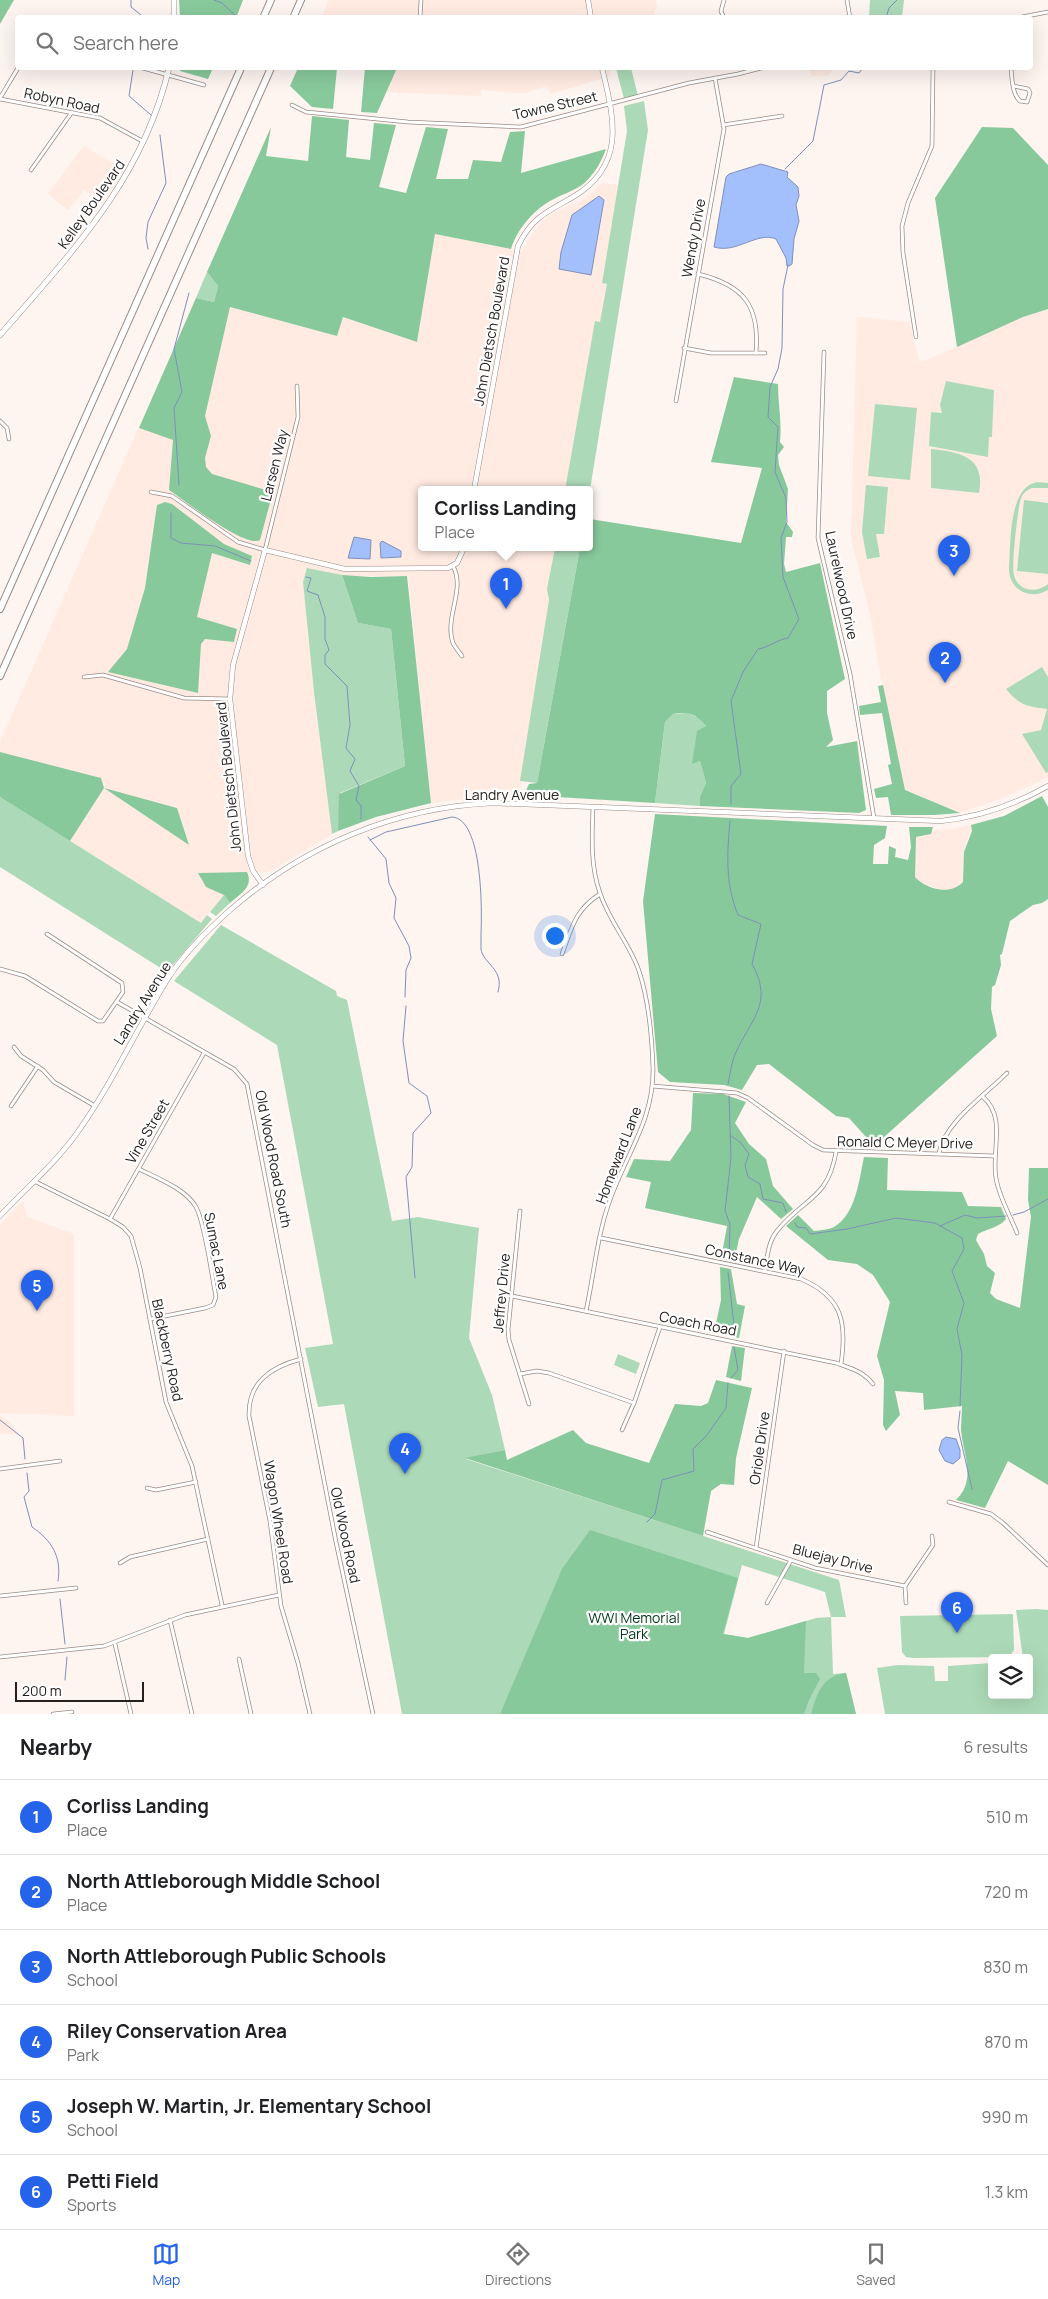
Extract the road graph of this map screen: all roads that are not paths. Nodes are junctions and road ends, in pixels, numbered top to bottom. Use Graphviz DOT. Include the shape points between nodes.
graph roads {
  1 [pos="174,0"];
  2 [pos="271,0"];
  3 [pos="301,0"];
  4 [pos="421,0"];
  5 [pos="588,0"];
  6 [pos="724,0"];
  7 [pos="847,0"];
  8 [pos="1048,12"];
  9 [pos="174,15"];
  10 [pos="264,15"];
  11 [pos="294,15"];
  12 [pos="420,15"];
  13 [pos="589,15"];
  14 [pos="723,15"];
  15 [pos="850,15"];
  16 [pos="1032,15"];
  17 [pos="17,70"];
  18 [pos="168,70"];
  19 [pos="240,70"];
  20 [pos="270,70"];
  21 [pos="602,70"];
  22 [pos="743,70"];
  23 [pos="754,70"];
  24 [pos="933,70"];
  25 [pos="1012,70"];
  26 [pos="744,73"];
  27 [pos="715,78"];
  28 [pos="204,85"];
  29 [pos="1014,86"];
  30 [pos="0,98"];
  31 [pos="292,104"];
  32 [pos="611,104"];
  33 [pos="72,112"];
  34 [pos="782,116"];
  35 [pos="723,125"];
  36 [pos="144,142"];
  37 [pos="32,170"];
  38 [pos="698,274"];
  39 [pos="0,335"];
  40 [pos="916,337"];
  41 [pos="684,348"];
  42 [pos="824,352"];
  43 [pos="765,353"];
  44 [pos="756,354"];
  45 [pos="297,386"];
  46 [pos="676,401"];
  47 [pos="0,422"];
  48 [pos="9,438"];
  49 [pos="475,486"];
  50 [pos="151,492"];
  51 [pos="265,550"];
  52 [pos="463,551"];
  53 [pos="453,566"];
  54 [pos="0,609"];
  55 [pos="462,656"];
  56 [pos="0,676"];
  57 [pos="84,677"];
  58 [pos="230,699"];
  59 [pos="1048,786"];
  60 [pos="592,806"];
  61 [pos="874,820"];
  62 [pos="263,884"];
  63 [pos="600,894"];
  64 [pos="47,934"];
  65 [pos="562,954"];
  66 [pos="0,968"];
  67 [pos="117,1002"];
  68 [pos="144,1018"];
  69 [pos="14,1047"];
  70 [pos="204,1053"];
  71 [pos="38,1066"];
  72 [pos="1007,1073"];
  73 [pos="652,1086"];
  74 [pos="983,1097"];
  75 [pos="11,1106"];
  76 [pos="95,1106"];
  77 [pos="836,1152"];
  78 [pos="939,1153"];
  79 [pos="995,1156"];
  80 [pos="139,1168"];
  81 [pos="34,1181"];
  82 [pos="520,1211"];
  83 [pos="1,1214"];
  84 [pos="110,1219"];
  85 [pos="1017,1233"];
  86 [pos="601,1238"];
  87 [pos="765,1271"];
  88 [pos="512,1296"];
  89 [pos="586,1311"];
  90 [pos="150,1319"];
  91 [pos="660,1327"];
  92 [pos="784,1351"];
  93 [pos="301,1359"];
  94 [pos="841,1364"];
  95 [pos="520,1374"];
  96 [pos="873,1384"];
  97 [pos="634,1403"];
  98 [pos="529,1404"];
  99 [pos="622,1430"];
  100 [pos="60,1461"];
  101 [pos="0,1469"];
  102 [pos="196,1482"];
  103 [pos="147,1488"];
  104 [pos="948,1502"];
  105 [pos="707,1532"];
  106 [pos="932,1536"];
  107 [pos="208,1540"];
  108 [pos="756,1548"];
  109 [pos="791,1560"];
  110 [pos="120,1563"];
  111 [pos="1048,1565"];
  112 [pos="906,1586"];
  113 [pos="76,1588"];
  114 [pos="279,1595"];
  115 [pos="0,1596"];
  116 [pos="767,1603"];
  117 [pos="906,1603"];
  118 [pos="222,1605"];
  119 [pos="170,1620"];
  120 [pos="115,1644"];
  121 [pos="0,1657"];
  122 [pos="239,1659"];
  123 [pos="72,1712"];
  124 [pos="53,1714"];
  125 [pos="130,1714"];
  126 [pos="192,1714"];
  127 [pos="251,1714"];
  128 [pos="310,1714"];
  129 [pos="373,1714"];
  1 -- 9 [label="main road"];
  2 -- 10 [label="highway"];
  3 -- 11 [label="highway"];
  4 -- 12 [label="street"];
  5 -- 13 [label="street"];
  6 -- 14 [label="street"];
  7 -- 15 [label="street"];
  8 -- 16 [label="street"];
  17 -- 30 [label="street"];
  18 -- 28 [label="street"];
  18 -- 36 [label="main road, Kelley Boulevard" via="159,105"];
  19 -- 54 [label="highway"];
  20 -- 56 [label="highway"];
  21 -- 32 [label="street, John Dietsch Boulevard"];
  22 -- 26 [label="street"];
  23 -- 26 [label="street, Towne Street"];
  24 -- 40 [label="street" via="932,146 902,226"];
  25 -- 29 [label="street"];
  26 -- 27 [label="street, Towne Street"];
  27 -- 32 [label="street, Towne Street"];
  27 -- 35 [label="street, Wendy Drive"];
  29 -- 29 [label="street" via="1028,89 1027,102 1016,98"];
  30 -- 33 [label="street, Robyn Road"];
  31 -- 32 [label="street, Towne Street" via="306,112 501,128 529,126"];
  32 -- 49 [label="street, John Dietsch Boulevard" via="613,145 603,168 583,191 544,213 524,233 518,246"];
  33 -- 36 [label="street, Robyn Road" via="106,121"];
  33 -- 37 [label="street"];
  34 -- 35 [label="street"];
  35 -- 38 [label="street, Wendy Drive"];
  36 -- 39 [label="main road, Kelley Boulevard" via="96,221"];
  38 -- 41 [label="street, Wendy Drive"];
  38 -- 44 [label="street" via="721,280 747,300 758,330"];
  41 -- 44 [label="street" via="711,353"];
  41 -- 46 [label="street, Wendy Drive"];
  42 -- 61 [label="street, Laurelwood Drive" via="818,538 850,674"];
  43 -- 44 [label="street"];
  45 -- 51 [label="street, Larsen Way" via="298,417"];
  47 -- 48 [label="street" via="7,428"];
  50 -- 51 [label="street" via="172,496 238,542"];
  51 -- 53 [label="street" via="345,569 442,569"];
  51 -- 58 [label="street, John Dietsch Boulevard" via="233,665"];
  52 -- 53 [label="street"];
  53 -- 55 [label="street" via="458,578 453,642"];
  57 -- 58 [label="street" via="103,675 184,698"];
  58 -- 62 [label="street, John Dietsch Boulevard" via="248,856 253,871"];
  59 -- 61 [label="street, Landry Avenue" via="1007,806 970,817 931,822"];
  60 -- 61 [label="street, Landry Avenue"];
  60 -- 62 [label="street, Landry Avenue" via="482,803 402,816 321,847"];
  60 -- 63 [label="street, Homeward Lane" via="593,858"];
  62 -- 68 [label="street, Landry Avenue" via="210,929 168,979"];
  63 -- 65 [label="street" via="576,917"];
  63 -- 73 [label="street, Homeward Lane" via="639,970 647,1005"];
  64 -- 67 [label="street" via="120,980 124,986"];
  66 -- 67 [label="street" via="25,976 101,1022"];
  67 -- 68 [label="street, Old Wood Road South"];
  68 -- 70 [label="street, Old Wood Road South"];
  68 -- 76 [label="street, Landry Avenue"];
  69 -- 71 [label="street" via="21,1056"];
  70 -- 80 [label="street, Vine Street"];
  70 -- 93 [label="street, Old Wood Road South" via="234,1069 247,1084"];
  71 -- 75 [label="street"];
  71 -- 76 [label="street" via="54,1082"];
  72 -- 74 [label="street"];
  73 -- 77 [label="street, Ronald C Meyer Drive" via="737,1092 813,1145"];
  73 -- 86 [label="street, Homeward Lane" via="646,1121 610,1201"];
  74 -- 78 [label="street" via="952,1126"];
  74 -- 79 [label="street" via="996,1120"];
  76 -- 81 [label="street, Landry Avenue" via="72,1140"];
  77 -- 78 [label="street, Ronald C Meyer Drive"];
  77 -- 87 [label="street" via="830,1176 823,1188 777,1231 771,1242"];
  78 -- 79 [label="street, Ronald C Meyer Drive"];
  79 -- 85 [label="street" via="999,1192"];
  80 -- 84 [label="street, Vine Street"];
  80 -- 90 [label="street, Sumac Lane" via="180,1192 196,1207 216,1297 213,1305 205,1308"];
  81 -- 83 [label="street, Landry Avenue"];
  81 -- 84 [label="street, Blackberry Road"];
  82 -- 88 [label="street, Jeffrey Drive"];
  84 -- 90 [label="street, Blackberry Road" via="123,1227 135,1246"];
  86 -- 87 [label="street, Constance Way"];
  86 -- 89 [label="street, Homeward Lane"];
  87 -- 94 [label="street, Constance Way" via="801,1279 828,1293 842,1316 844,1345"];
  88 -- 89 [label="street, Coach Road"];
  88 -- 95 [label="street, Jeffrey Drive" via="509,1340"];
  89 -- 91 [label="street, Coach Road"];
  90 -- 102 [label="street, Blackberry Road" via="166,1402"];
  91 -- 92 [label="street, Coach Road"];
  91 -- 97 [label="street"];
  92 -- 94 [label="street, Coach Road"];
  92 -- 108 [label="street, Oriole Drive"];
  93 -- 114 [label="street, Wagon Wheel Road" via="266,1373 257,1384 248,1408 270,1521"];
  93 -- 129 [label="street, Old Wood Road"];
  94 -- 96 [label="street, Coach Road" via="858,1370"];
  95 -- 97 [label="street" via="549,1373"];
  95 -- 98 [label="street, Jeffrey Drive"];
  97 -- 99 [label="street"];
  100 -- 101 [label="street"];
  102 -- 103 [label="street" via="156,1490"];
  102 -- 107 [label="street, Blackberry Road"];
  104 -- 111 [label="street" via="991,1514"];
  105 -- 108 [label="street, Bluejay Drive"];
  106 -- 112 [label="street" via="933,1545"];
  107 -- 110 [label="street" via="130,1557"];
  107 -- 118 [label="street, Blackberry Road"];
  108 -- 109 [label="street, Bluejay Drive"];
  109 -- 112 [label="street, Bluejay Drive" via="851,1577"];
  109 -- 116 [label="street"];
  112 -- 117 [label="street"];
  113 -- 115 [label="street"];
  114 -- 118 [label="street"];
  114 -- 128 [label="street, Wagon Wheel Road"];
  118 -- 119 [label="street"];
  119 -- 120 [label="street"];
  119 -- 126 [label="street"];
  120 -- 121 [label="street"];
  120 -- 125 [label="street"];
  122 -- 127 [label="street"];
  123 -- 124 [label="street"];
}
